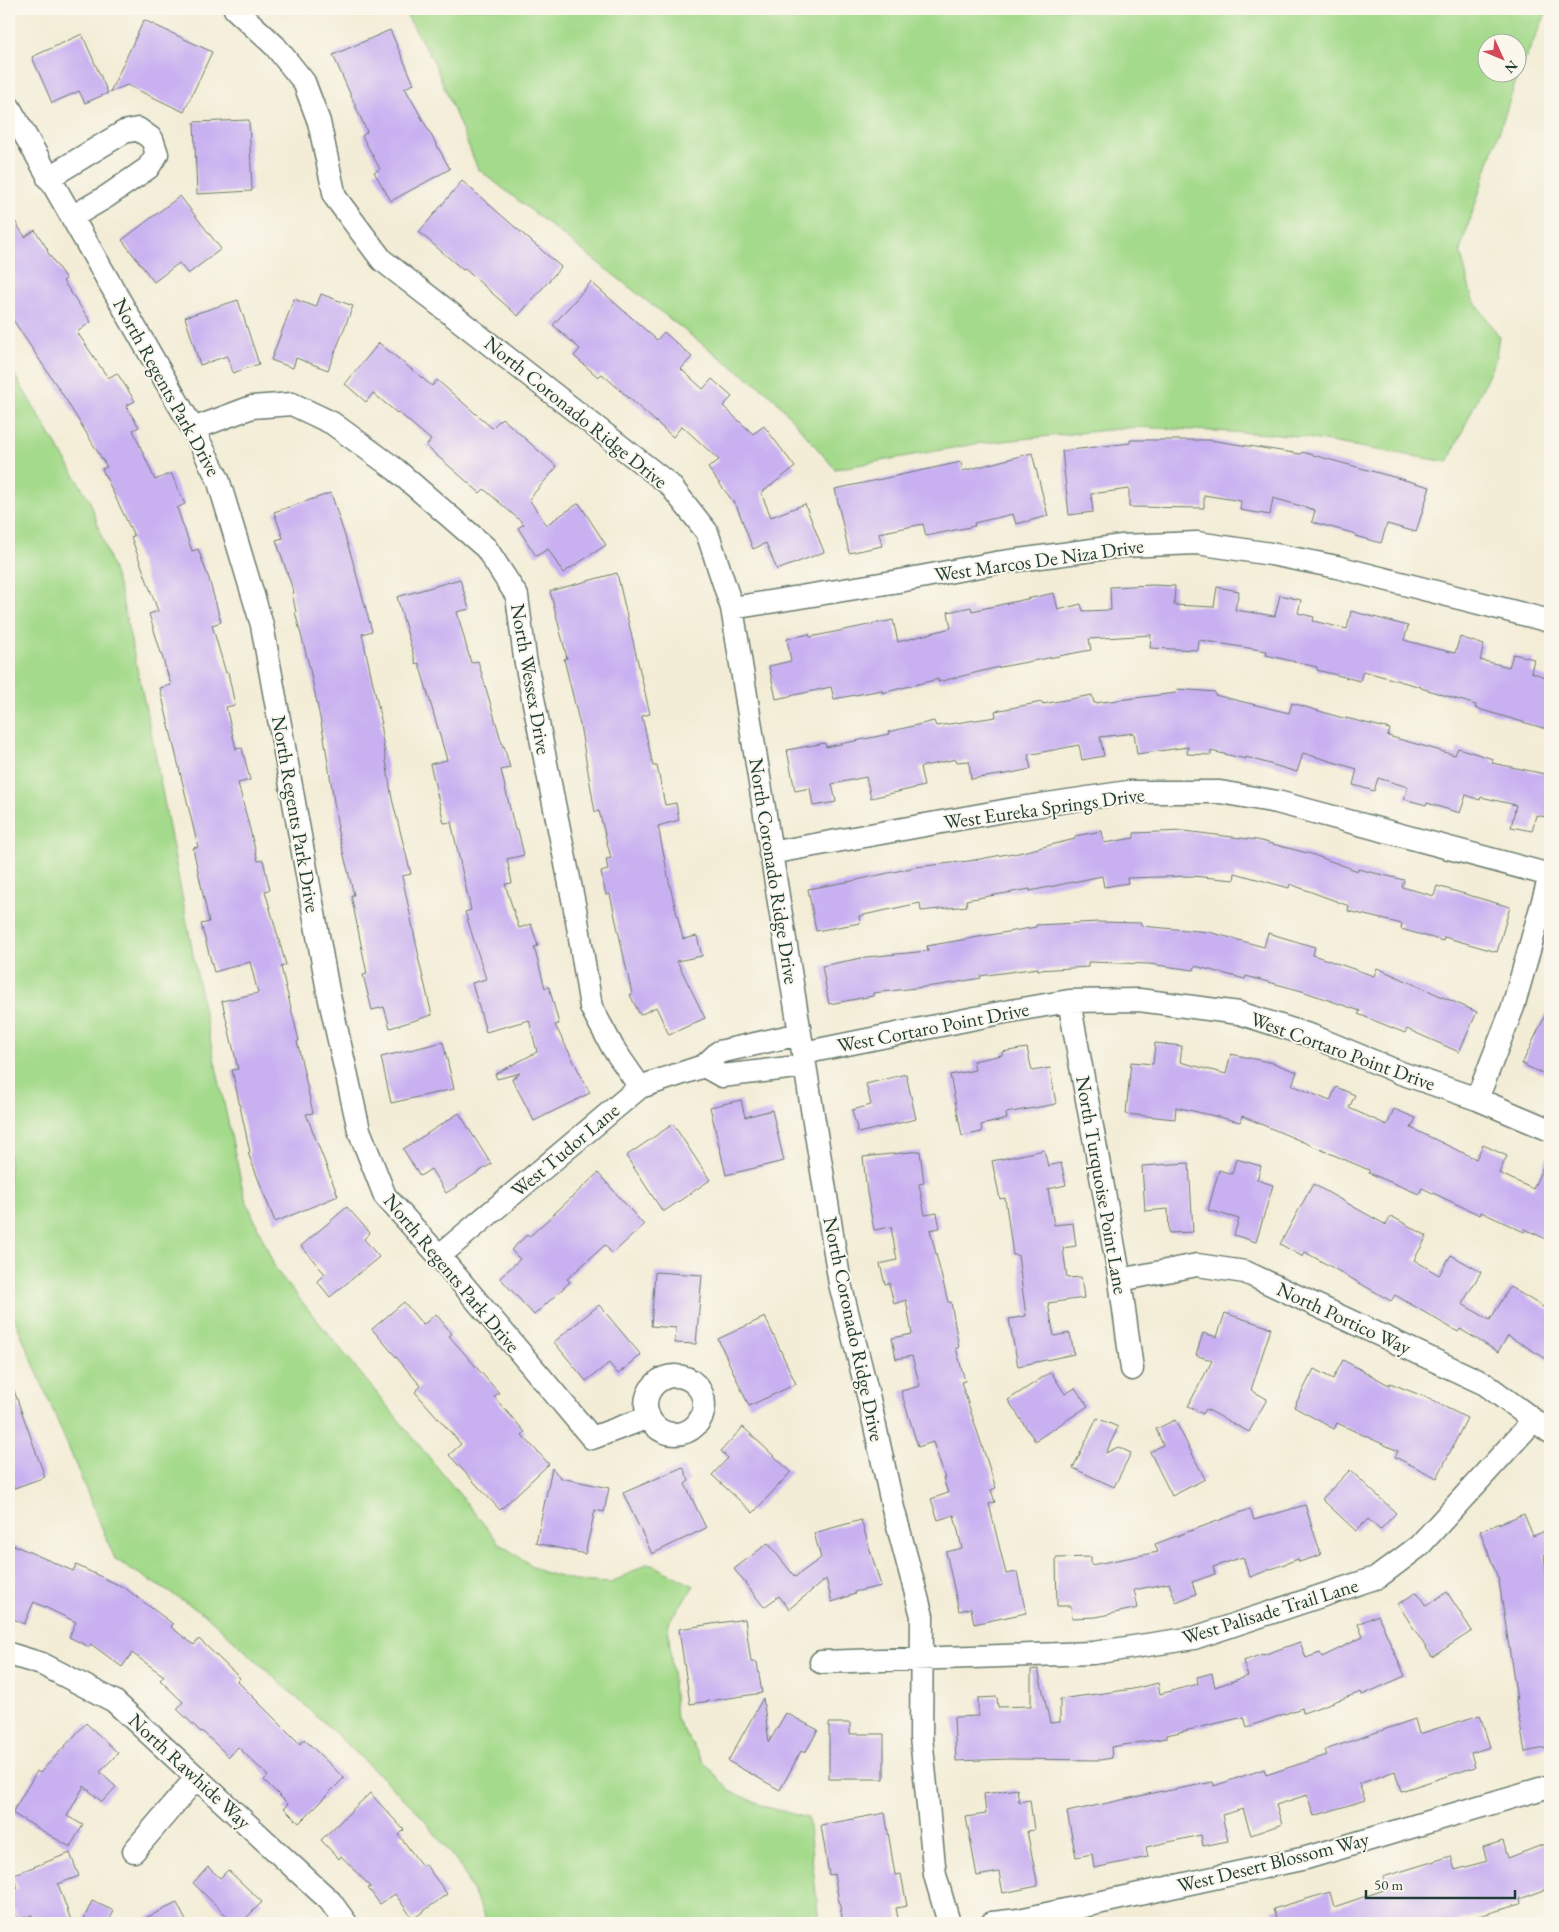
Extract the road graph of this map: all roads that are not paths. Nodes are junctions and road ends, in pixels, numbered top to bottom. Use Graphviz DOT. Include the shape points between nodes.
graph roads {
  1 [pos="235,9"];
  2 [pos="9,107"];
  3 [pos="48,178"];
  4 [pos="72,217"];
  5 [pos="193,429"];
  6 [pos="732,608"];
  7 [pos="1550,621"];
  8 [pos="770,853"];
  9 [pos="1550,876"];
  10 [pos="1070,1002"];
  11 [pos="803,1051"];
  12 [pos="704,1066"];
  13 [pos="640,1087"];
  14 [pos="1477,1099"];
  15 [pos="1550,1130"];
  16 [pos="439,1256"];
  17 [pos="1120,1280"];
  18 [pos="1132,1369"];
  19 [pos="649,1417"];
  20 [pos="1542,1426"];
  21 [pos="9,1654"];
  22 [pos="921,1659"];
  23 [pos="821,1662"];
  24 [pos="196,1777"];
  25 [pos="1550,1786"];
  26 [pos="134,1851"];
  27 [pos="346,1923"];
  28 [pos="949,1923"];
  29 [pos="992,1923"];
  1 -- 6 [label="street, North Coronado Ridge Drive" via="275,46 304,82 319,122 335,197 382,260 670,485 707,532"];
  2 -- 3 [label="street, North Regents Park Drive"];
  3 -- 4 [label="street, North Regents Park Drive"];
  3 -- 4 [label="street" via="124,132 138,129 152,139 157,154 148,168"];
  4 -- 5 [label="street, North Regents Park Drive"];
  5 -- 13 [label="street, North Wessex Drive" via="252,407 292,404 332,423 387,464 486,548 517,596 525,658 576,914 591,1007 613,1048"];
  5 -- 16 [label="street, North Regents Park Drive" via="218,479 262,625 328,991 359,1130 384,1196"];
  6 -- 7 [label="street, West Marcos De Niza Drive" via="996,563 1122,546 1197,544 1337,567"];
  6 -- 8 [label="street, North Coronado Ridge Drive"];
  8 -- 9 [label="street, West Eureka Springs Drive" via="1128,792 1220,792 1277,802"];
  8 -- 11 [label="street, North Coronado Ridge Drive"];
  9 -- 14 [label="street" via="1513,1007"];
  10 -- 11 [label="street, West Cortaro Point Drive"];
  10 -- 14 [label="street, West Cortaro Point Drive" via="1139,1000 1239,1013 1312,1036 1401,1073"];
  10 -- 17 [label="street, North Turquoise Point Lane"];
  11 -- 12 [label="street, West Tudor Lane" via="720,1052"];
  11 -- 12 [label="street" via="722,1076"];
  11 -- 22 [label="street, North Coronado Ridge Drive" via="840,1284 922,1616"];
  12 -- 13 [label="street, West Tudor Lane"];
  13 -- 16 [label="street, West Tudor Lane"];
  14 -- 15 [label="street, West Cortaro Point Drive"];
  16 -- 19 [label="street, North Regents Park Drive" via="592,1438"];
  17 -- 18 [label="street, North Turquoise Point Lane"];
  17 -- 20 [label="street, North Portico Way" via="1198,1264 1245,1272 1485,1384"];
  20 -- 22 [label="street, West Palisade Trail Lane" via="1419,1546 1378,1577 1194,1638 1093,1654"];
  21 -- 24 [label="street, North Rawhide Way" via="42,1664 114,1701"];
  22 -- 23 [label="street, West Palisade Trail Lane"];
  22 -- 28 [label="street, North Coronado Ridge Drive" via="921,1737 935,1875"];
  24 -- 26 [label="street"];
  24 -- 27 [label="street, North Rawhide Way" via="330,1901"];
  25 -- 29 [label="street, West Desert Blossom Way" via="1306,1858 1019,1920"];
}
